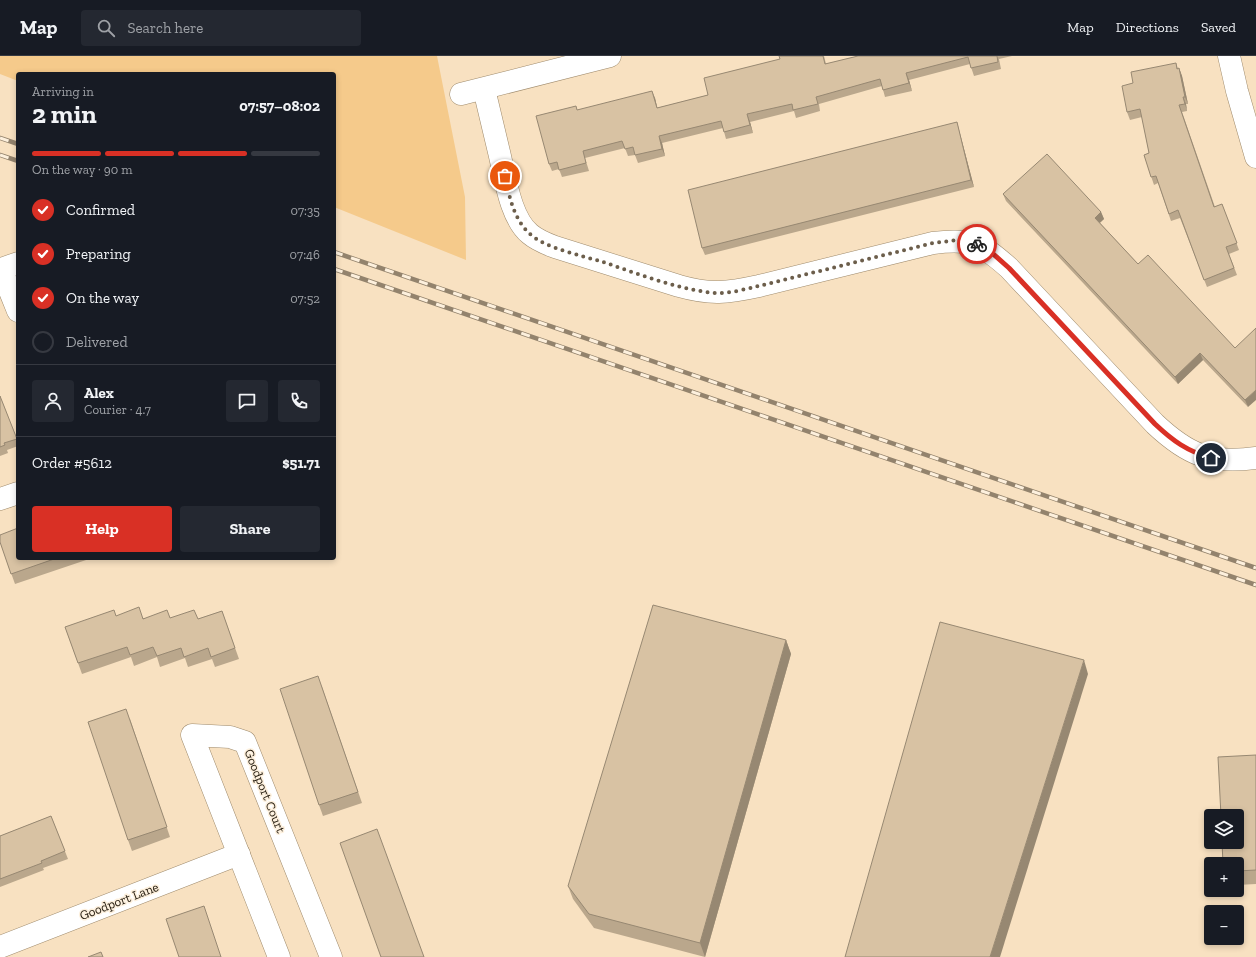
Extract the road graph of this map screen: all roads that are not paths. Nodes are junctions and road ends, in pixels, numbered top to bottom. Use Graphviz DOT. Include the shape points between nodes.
graph roads {
  1 [pos="610,56"];
  2 [pos="1229,56"];
  3 [pos="484,88"];
  4 [pos="461,94"];
  5 [pos="1256,156"];
  6 [pos="16,264"];
  7 [pos="16,306"];
  8 [pos="1256,458"];
  9 [pos="16,494"];
  10 [pos="0,499"];
  11 [pos="239,854"];
  12 [pos="0,947"];
  13 [pos="279,957"];
  14 [pos="331,957"];
  1 -- 3 [label="street"];
  2 -- 5 [label="street"];
  3 -- 4 [label="street"];
  3 -- 8 [label="street" via="514,208 520,223 530,234 543,242 678,286 717,293 759,286 933,243 958,240 970,242 991,252 1009,268 1172,440 1197,454 1211,458"];
  6 -- 7 [label="street" via="1,269"];
  9 -- 10 [label="street"];
  11 -- 12 [label="street, Goodport Lane"];
  11 -- 13 [label="street, Goodport Court"];
  11 -- 14 [label="street, Goodport Court" via="192,735 230,736 245,742"];
}
